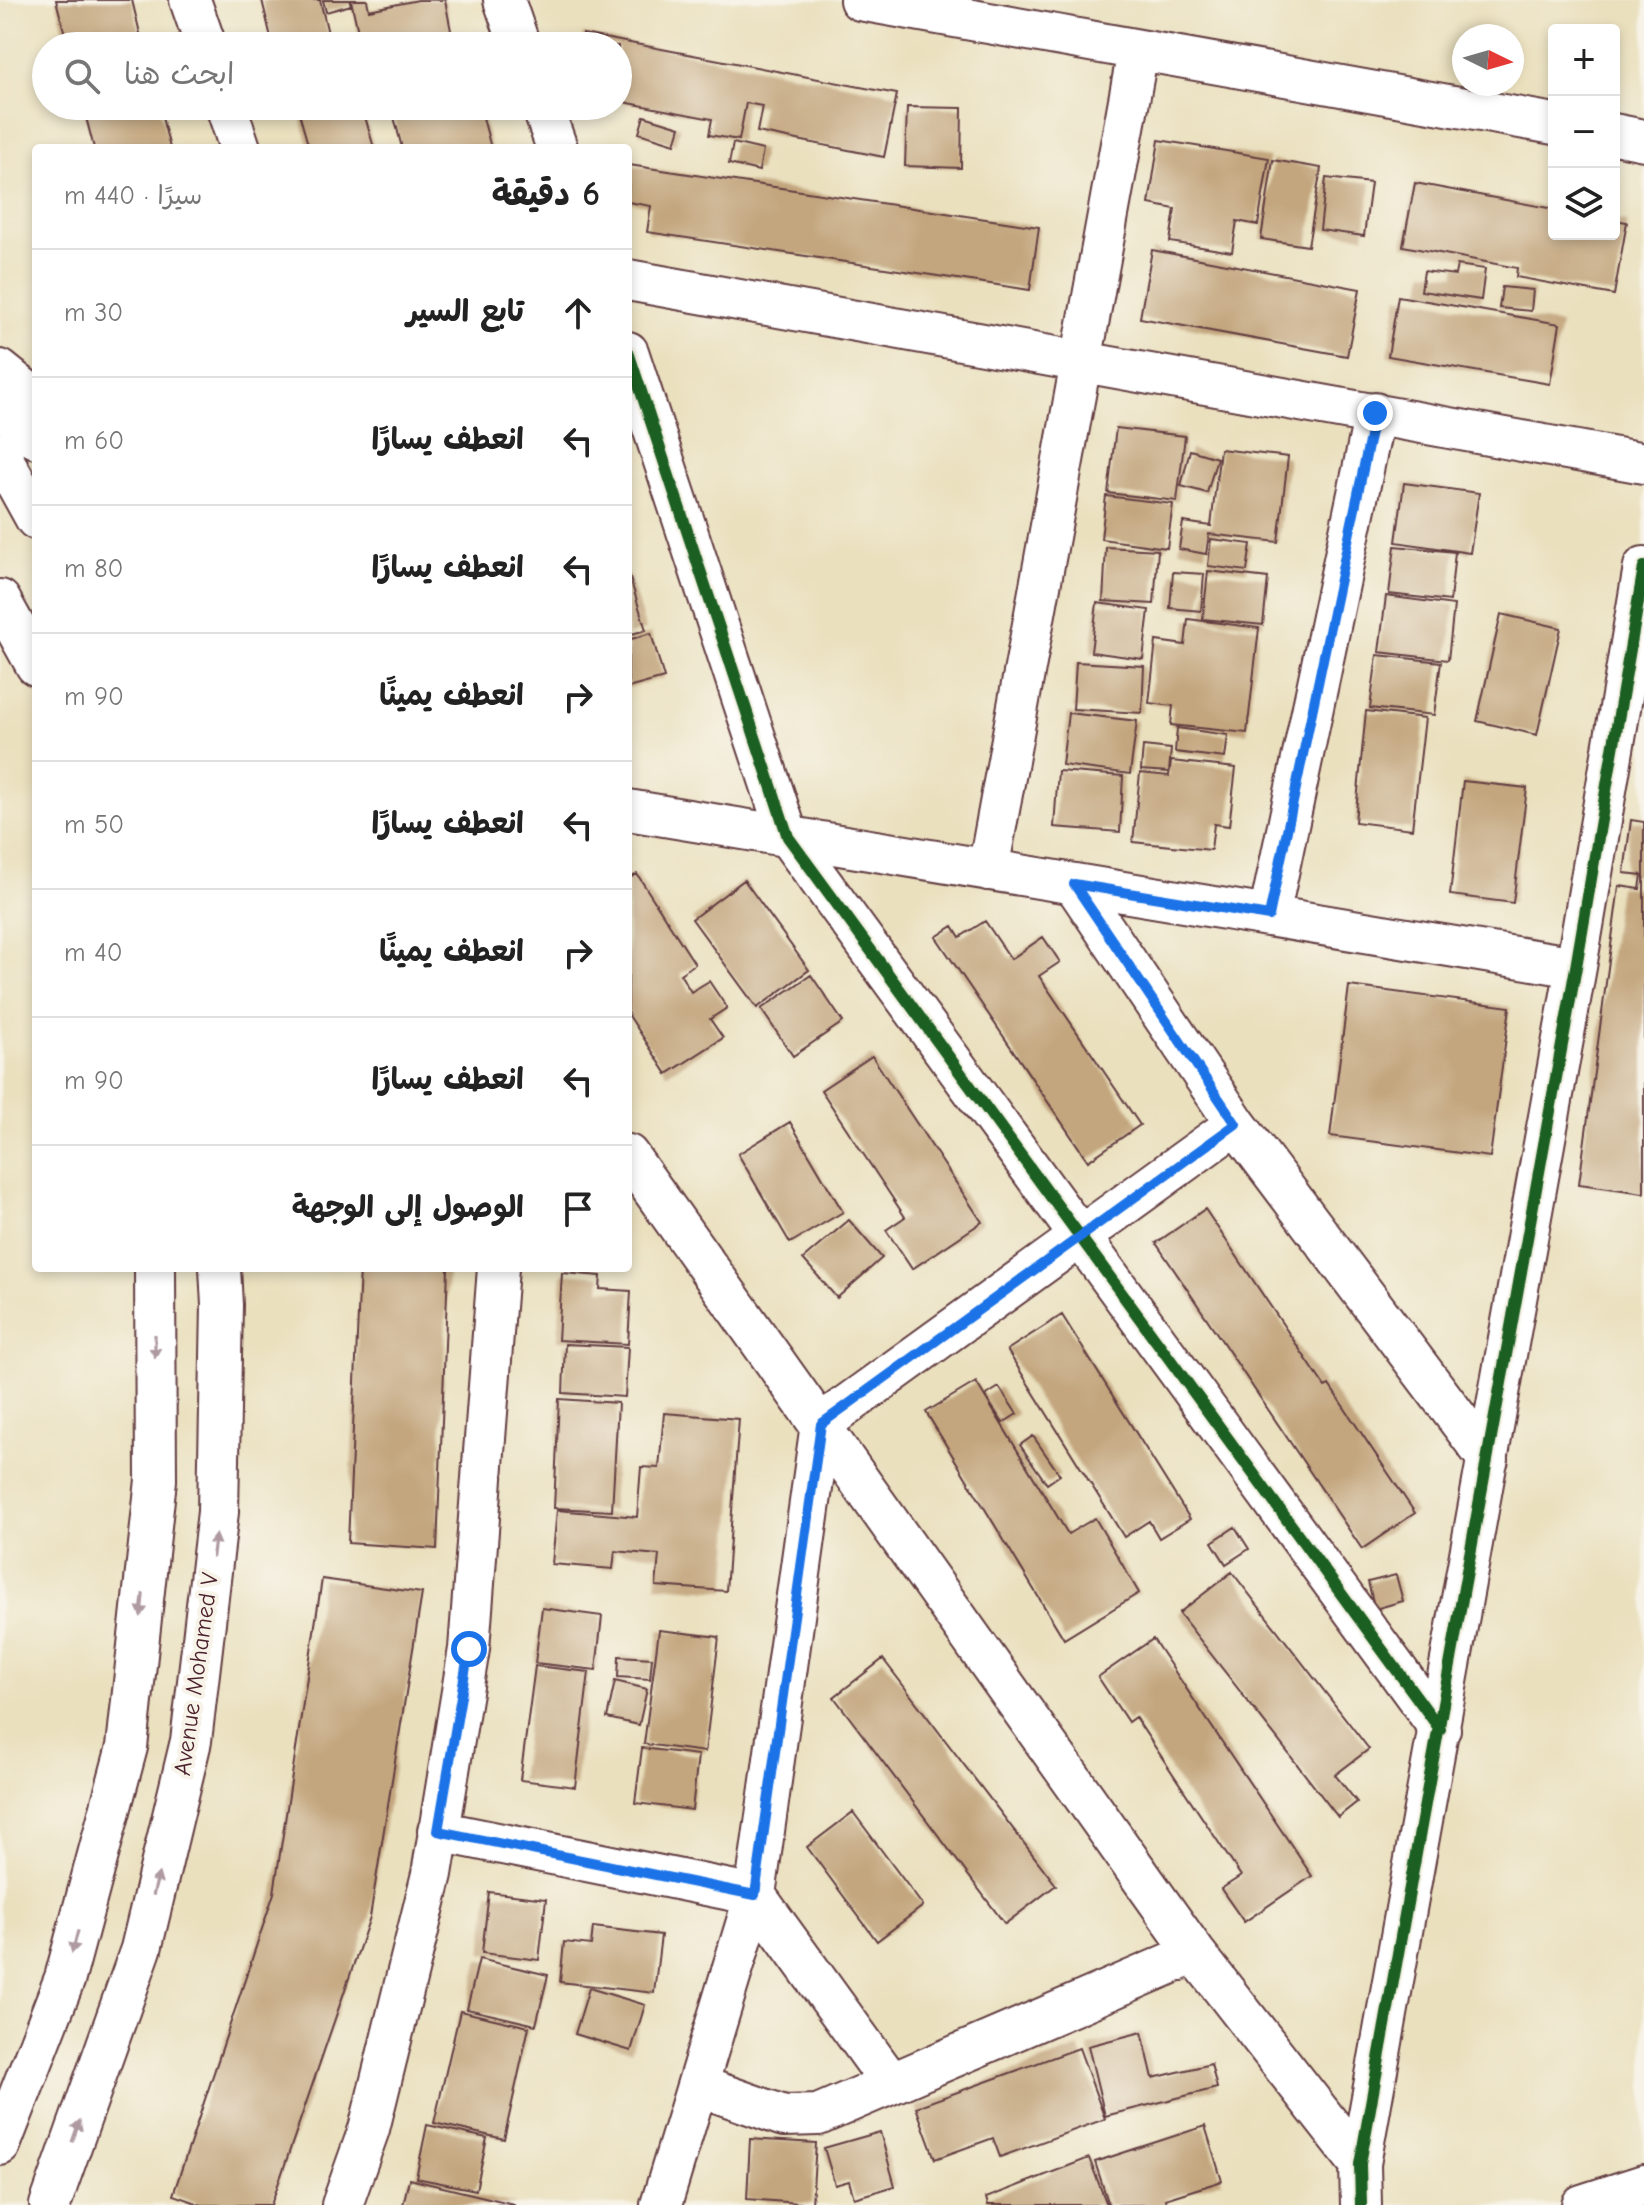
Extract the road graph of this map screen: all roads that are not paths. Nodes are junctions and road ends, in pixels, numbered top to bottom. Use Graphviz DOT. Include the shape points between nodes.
graph roads {
  1 [pos="190,0"];
  2 [pos="504,0"];
  3 [pos="860,0"];
  4 [pos="970,10"];
  5 [pos="201,32"];
  6 [pos="515,32"];
  7 [pos="1138,51"];
  8 [pos="231,120"];
  9 [pos="547,120"];
  10 [pos="1548,123"];
  11 [pos="1620,135"];
  12 [pos="1644,140"];
  13 [pos="239,144"];
  14 [pos="556,144"];
  15 [pos="632,281"];
  16 [pos="1080,361"];
  17 [pos="632,364"];
  18 [pos="0,370"];
  19 [pos="32,396"];
  20 [pos="0,408"];
  21 [pos="1375,413"];
  22 [pos="32,435"];
  23 [pos="0,454"];
  24 [pos="1644,463"];
  25 [pos="32,512"];
  26 [pos="1644,567"];
  27 [pos="0,600"];
  28 [pos="32,658"];
  29 [pos="632,811"];
  30 [pos="788,837"];
  31 [pos="988,870"];
  32 [pos="1074,884"];
  33 [pos="1269,916"];
  34 [pos="1576,967"];
  35 [pos="1236,1124"];
  36 [pos="632,1161"];
  37 [pos="1080,1237"];
  38 [pos="155,1272"];
  39 [pos="220,1272"];
  40 [pos="498,1272"];
  41 [pos="821,1424"];
  42 [pos="1488,1459"];
  43 [pos="1440,1729"];
  44 [pos="438,1831"];
  45 [pos="755,1895"];
  46 [pos="1195,1953"];
  47 [pos="891,2083"];
  48 [pos="699,2086"];
  49 [pos="0,2145"];
  50 [pos="1360,2164"];
  51 [pos="1644,2185"];
  52 [pos="50,2205"];
  53 [pos="342,2205"];
  54 [pos="661,2205"];
  55 [pos="1361,2205"];
  56 [pos="1582,2205"];
  1 -- 5 [label="street"];
  2 -- 6 [label="street"];
  3 -- 4 [label="street"];
  4 -- 7 [label="street"];
  7 -- 10 [label="street"];
  7 -- 16 [label="street"];
  8 -- 13 [label="street"];
  9 -- 14 [label="street"];
  11 -- 12 [label="street"];
  15 -- 16 [label="street"];
  16 -- 21 [label="street"];
  16 -- 31 [label="street"];
  17 -- 30 [label="street"];
  18 -- 19 [label="street"];
  20 -- 22 [label="street"];
  21 -- 24 [label="street"];
  21 -- 33 [label="street"];
  23 -- 25 [label="street"];
  26 -- 34 [label="street"];
  27 -- 28 [label="street"];
  29 -- 30 [label="street"];
  30 -- 31 [label="street"];
  30 -- 37 [label="street"];
  31 -- 32 [label="street"];
  32 -- 33 [label="street"];
  32 -- 35 [label="street"];
  33 -- 34 [label="street"];
  34 -- 42 [label="street"];
  35 -- 37 [label="street"];
  35 -- 42 [label="street"];
  36 -- 41 [label="street"];
  37 -- 41 [label="street"];
  37 -- 43 [label="street"];
  38 -- 49 [label="street, one-way" via="156,1480 127,1747 65,1978"];
  52 -- 39 [label="street, Avenue Mohamed V, one-way" via="141,1949 191,1741 218,1512"];
  40 -- 44 [label="street" via="469,1649"];
  41 -- 45 [label="street"];
  41 -- 46 [label="street"];
  42 -- 43 [label="street"];
  43 -- 50 [label="street"];
  44 -- 45 [label="street"];
  44 -- 53 [label="street" via="369,2129"];
  45 -- 47 [label="street"];
  45 -- 48 [label="street"];
  46 -- 47 [label="street"];
  46 -- 50 [label="street"];
  47 -- 48 [label="street" via="818,2115 784,2116"];
  48 -- 54 [label="street"];
  50 -- 55 [label="street"];
  51 -- 56 [label="street"];
}
